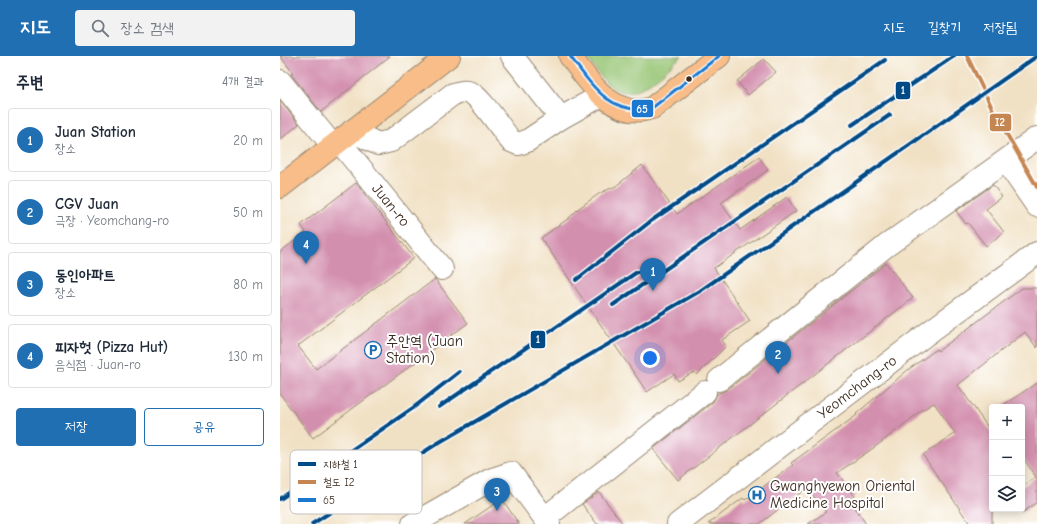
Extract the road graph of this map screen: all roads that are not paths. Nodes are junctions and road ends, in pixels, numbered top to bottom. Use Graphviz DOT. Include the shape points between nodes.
graph roads {
  1 [pos="449,56"];
  2 [pos="512,56"];
  3 [pos="570,56"];
  4 [pos="720,56"];
  5 [pos="280,81"];
  6 [pos="602,95"];
  7 [pos="561,118"];
  8 [pos="1037,138"];
  9 [pos="341,139"];
  10 [pos="1006,161"];
  11 [pos="280,186"];
  12 [pos="1037,206"];
  13 [pos="1037,253"];
  14 [pos="442,269"];
  15 [pos="547,521"];
  16 [pos="414,524"];
  17 [pos="678,524"];
  1 -- 9 [label="main road"];
  2 -- 7 [label="street"];
  3 -- 6 [label="main road"];
  4 -- 6 [label="main road" via="652,108 642,112 610,102"];
  5 -- 9 [label="street, Juan-ro"];
  6 -- 7 [label="street"];
  7 -- 9 [label="street" via="518,144 511,141 472,93 464,91 453,94 391,141 378,144"];
  8 -- 10 [label="street"];
  9 -- 11 [label="main road"];
  9 -- 14 [label="street, Juan-ro"];
  10 -- 12 [label="street"];
  10 -- 15 [label="street" via="886,246"];
  13 -- 17 [label="street, Yeomchang-ro" via="926,334"];
  15 -- 16 [label="street" via="511,472 490,480"];
}
